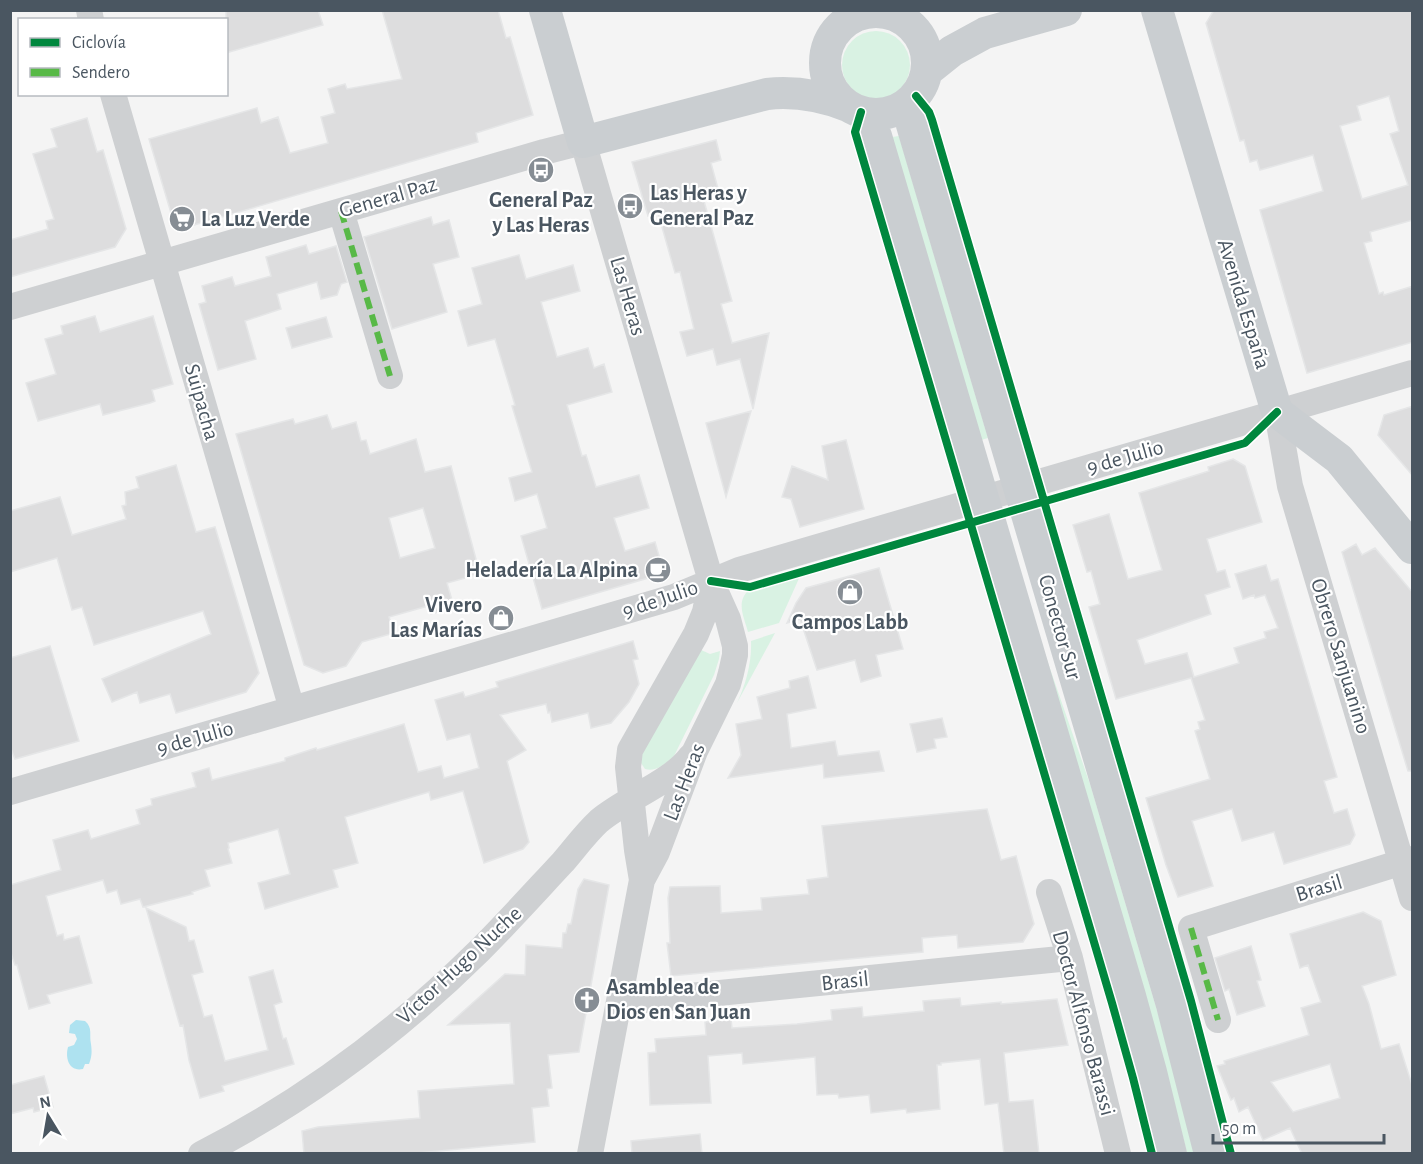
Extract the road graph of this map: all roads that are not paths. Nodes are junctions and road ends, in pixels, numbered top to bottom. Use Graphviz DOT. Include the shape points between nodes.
graph roads {
  1 [pos="545,10"];
  2 [pos="1066,10"];
  3 [pos="1157,10"];
  4 [pos="907,22"];
  5 [pos="985,33"];
  6 [pos="827,50"];
  7 [pos="927,71"];
  8 [pos="767,94"];
  9 [pos="114,96"];
  10 [pos="911,100"];
  11 [pos="855,109"];
  12 [pos="583,142"];
  13 [pos="341,211"];
  14 [pos="162,263"];
  15 [pos="10,307"];
  16 [pos="1413,373"];
  17 [pos="390,376"];
  18 [pos="1277,412"];
  19 [pos="1019,488"];
  20 [pos="983,498"];
  21 [pos="1413,548"];
  22 [pos="711,581"];
  23 [pos="292,709"];
  24 [pos="695,750"];
  25 [pos="10,792"];
  26 [pos="632,799"];
  27 [pos="1407,860"];
  28 [pos="642,880"];
  29 [pos="1049,892"];
  30 [pos="1413,898"];
  31 [pos="1070,958"];
  32 [pos="619,1003"];
  33 [pos="1218,1020"];
  34 [pos="201,1154"];
  35 [pos="590,1154"];
  36 [pos="1118,1154"];
  37 [pos="1171,1154"];
  38 [pos="1210,1154"];
  1 -- 12 [label="main road, Las Heras"];
  2 -- 5 [label="main road"];
  3 -- 18 [label="main road, Avenida España"];
  4 -- 5 [label="main road" via="945,31"];
  4 -- 6 [label="main road" via="884,12 860,14 840,27"];
  4 -- 7 [label="main road" via="922,38"];
  5 -- 7 [label="main road" via="952,51"];
  6 -- 8 [label="main road, General Paz" via="800,74"];
  6 -- 11 [label="main road, Conector Sur" via="828,82 834,93"];
  7 -- 10 [label="main road"];
  8 -- 11 [label="main road, General Paz" via="817,96"];
  8 -- 12 [label="main road, General Paz"];
  9 -- 14 [label="street, Suipacha"];
  10 -- 11 [label="main road" via="887,113"];
  10 -- 19 [label="main road, Conector Sur" via="912,125"];
  11 -- 20 [label="main road, Conector Sur" via="870,122 876,136"];
  12 -- 13 [label="street, General Paz"];
  12 -- 22 [label="street, Las Heras"];
  13 -- 14 [label="street, General Paz"];
  13 -- 17 [label="street"];
  14 -- 15 [label="street, General Paz"];
  14 -- 23 [label="street, Suipacha"];
  16 -- 18 [label="street, 9 de Julio"];
  18 -- 19 [label="street, 9 de Julio"];
  18 -- 21 [label="main road" via="1339,459"];
  18 -- 27 [label="street, Obrero Sanjuanino" via="1290,486"];
  19 -- 20 [label="street, 9 de Julio"];
  19 -- 38 [label="main road, Conector Sur" via="1172,1005"];
  20 -- 22 [label="street, 9 de Julio"];
  20 -- 37 [label="main road, Conector Sur" via="1130,996"];
  22 -- 23 [label="street, 9 de Julio" via="674,597"];
  22 -- 24 [label="street, Las Heras" via="728,619 735,656 728,684"];
  22 -- 26 [label="street, Las Heras" via="696,634 632,742 628,766"];
  23 -- 25 [label="street, 9 de Julio"];
  24 -- 26 [label="street, Víctor Hugo Nuche" via="674,773"];
  24 -- 28 [label="street, Las Heras" via="657,852"];
  26 -- 28 [label="street, Las Heras"];
  26 -- 34 [label="street, Víctor Hugo Nuche" via="600,821 513,917 407,1016 305,1091"];
  27 -- 30 [label="street, Obrero Sanjuanino"];
  27 -- 33 [label="street, Brasil" via="1191,928"];
  28 -- 32 [label="street, Las Heras"];
  29 -- 31 [label="street, Doctor Alfonso Barassi"];
  31 -- 32 [label="street, Brasil"];
  31 -- 36 [label="street, Doctor Alfonso Barassi"];
  32 -- 35 [label="street, Las Heras"];
}
